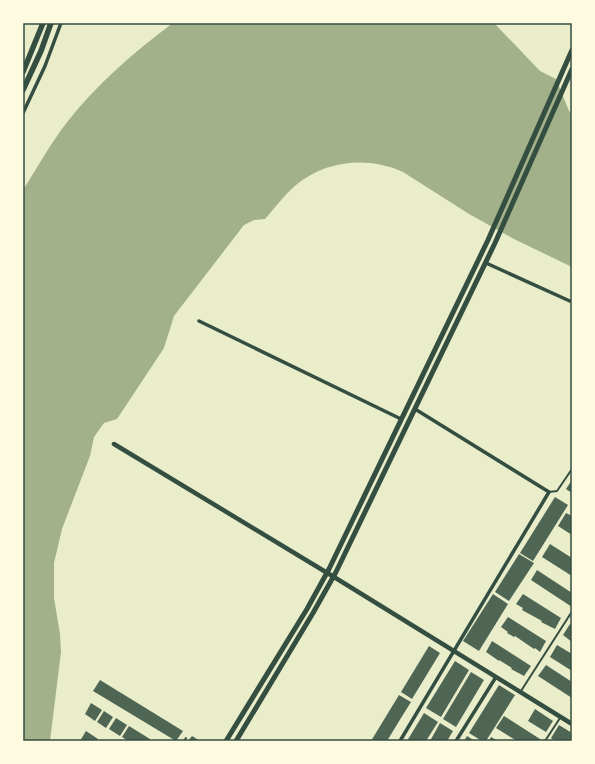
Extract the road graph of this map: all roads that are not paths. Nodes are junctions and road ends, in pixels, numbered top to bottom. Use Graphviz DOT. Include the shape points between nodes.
graph roads {
  1 [pos="43,23"];
  2 [pos="51,23"];
  3 [pos="61,23"];
  4 [pos="571,52"];
  5 [pos="572,69"];
  6 [pos="23,72"];
  7 [pos="23,90"];
  8 [pos="23,113"];
  9 [pos="486,263"];
  10 [pos="572,302"];
  11 [pos="199,321"];
  12 [pos="415,409"];
  13 [pos="402,419"];
  14 [pos="114,444"];
  15 [pos="572,469"];
  16 [pos="549,492"];
  17 [pos="327,573"];
  18 [pos="334,577"];
  19 [pos="571,613"];
  20 [pos="454,651"];
  21 [pos="496,677"];
  22 [pos="521,692"];
  23 [pos="560,717"];
  24 [pos="571,722"];
  25 [pos="186,738"];
  26 [pos="184,741"];
  27 [pos="226,741"];
  28 [pos="236,741"];
  29 [pos="400,741"];
  30 [pos="456,741"];
  31 [pos="546,741"];
  1 -- 6 [label="main road"];
  2 -- 7 [label="main road"];
  3 -- 8 [label="street"];
  4 -- 13 [label="main road" via="488,240"];
  5 -- 9 [label="main road"];
  9 -- 10 [label="street"];
  9 -- 12 [label="main road"];
  11 -- 13 [label="street"];
  12 -- 16 [label="street"];
  12 -- 18 [label="main road"];
  13 -- 17 [label="main road"];
  14 -- 17 [label="street"];
  15 -- 16 [label="lane" via="557,491"];
  16 -- 20 [label="street"];
  17 -- 18 [label="street"];
  17 -- 27 [label="main road"];
  18 -- 20 [label="street"];
  18 -- 28 [label="main road"];
  19 -- 22 [label="lane"];
  20 -- 21 [label="street"];
  20 -- 29 [label="street"];
  21 -- 22 [label="street"];
  21 -- 30 [label="street"];
  22 -- 23 [label="street"];
  23 -- 24 [label="street"];
  23 -- 31 [label="lane"];
  25 -- 26 [label="lane"];
}
